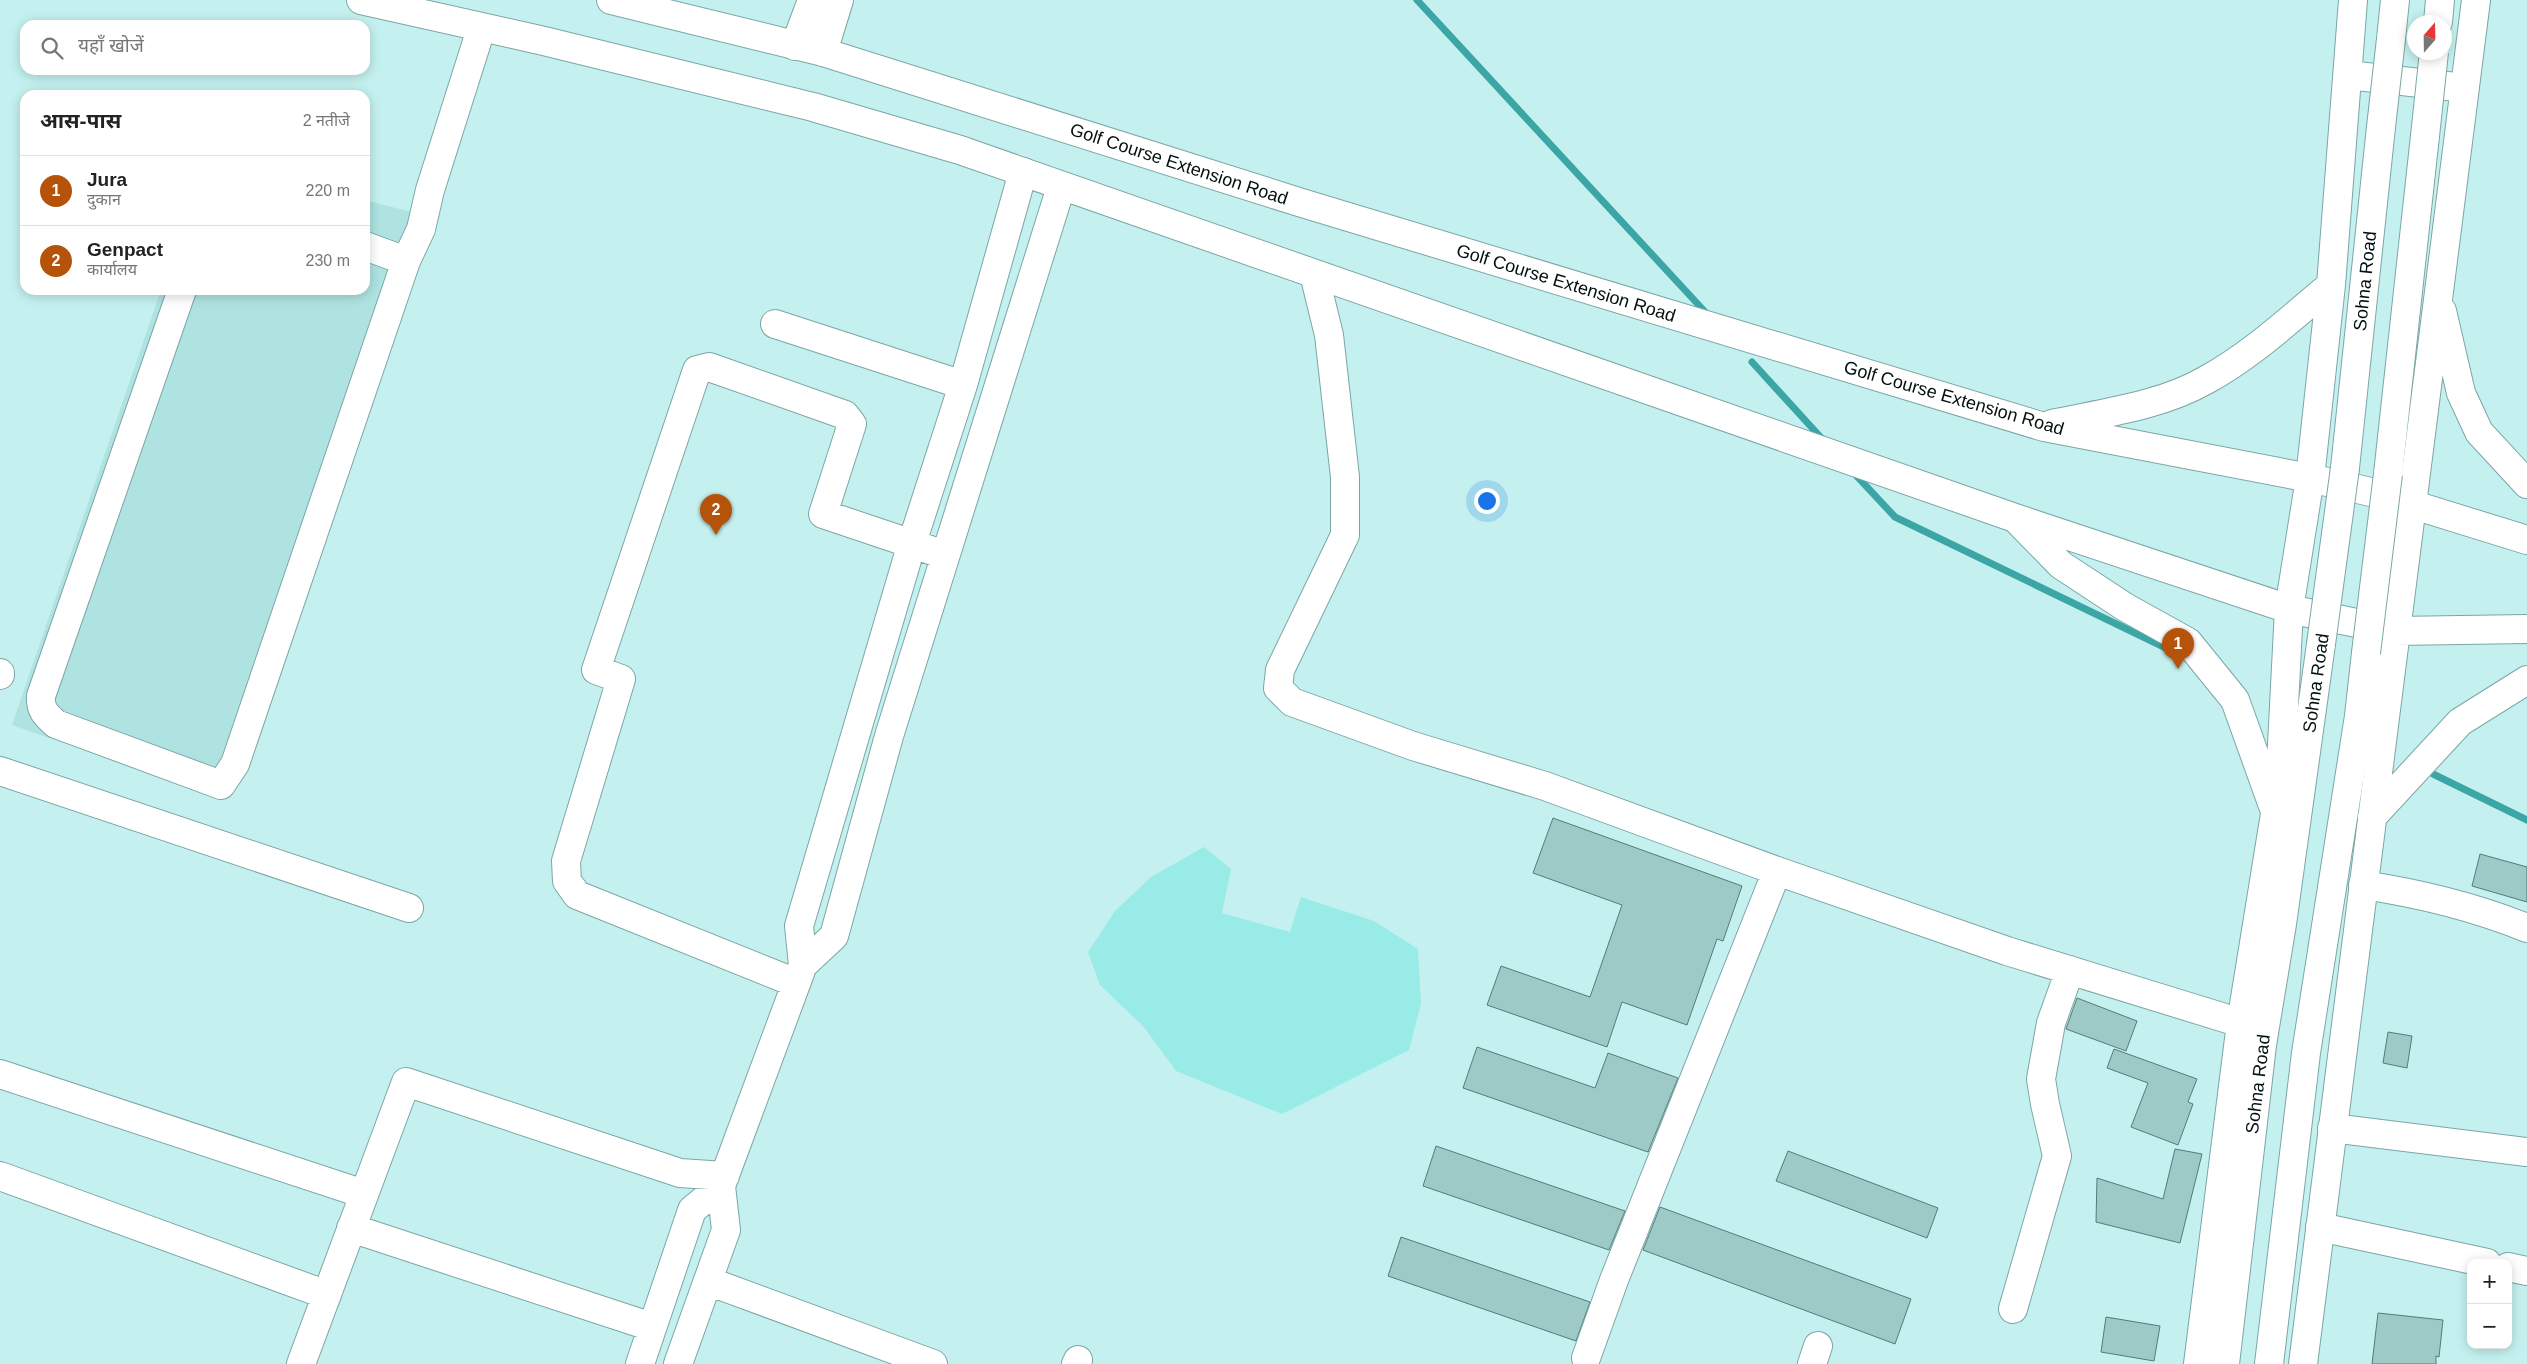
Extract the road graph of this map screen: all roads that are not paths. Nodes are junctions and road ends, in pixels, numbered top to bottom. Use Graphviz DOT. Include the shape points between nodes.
graph roads {
  1 [pos="361,0"];
  2 [pos="612,0"];
  3 [pos="812,0"];
  4 [pos="839,0"];
  5 [pos="2353,0"];
  6 [pos="2395,0"];
  7 [pos="2440,0"];
  8 [pos="2476,0"];
  9 [pos="2439,15"];
  10 [pos="481,29"];
  11 [pos="795,46"];
  12 [pos="823,52"];
  13 [pos="2433,60"];
  14 [pos="2348,75"];
  15 [pos="2465,88"];
  16 [pos="1023,172"];
  17 [pos="1061,186"];
  18 [pos="370,248"];
  19 [pos="406,261"];
  20 [pos="1314,274"];
  21 [pos="2331,285"];
  22 [pos="2438,292"];
  23 [pos="180,295"];
  24 [pos="776,324"];
  25 [pos="963,385"];
  26 [pos="2044,426"];
  27 [pos="935,470"];
  28 [pos="2310,478"];
  29 [pos="968,480"];
  30 [pos="2527,484"];
  31 [pos="2412,503"];
  32 [pos="2015,518"];
  33 [pos="2527,540"];
  34 [pos="912,542"];
  35 [pos="945,554"];
  36 [pos="2289,609"];
  37 [pos="2527,629"];
  38 [pos="2395,631"];
  39 [pos="2527,680"];
  40 [pos="0,771"];
  41 [pos="2275,812"];
  42 [pos="2372,818"];
  43 [pos="1777,871"];
  44 [pos="2363,885"];
  45 [pos="409,908"];
  46 [pos="2527,928"];
  47 [pos="2070,970"];
  48 [pos="799,974"];
  49 [pos="2241,1023"];
  50 [pos="0,1074"];
  51 [pos="2332,1128"];
  52 [pos="2527,1152"];
  53 [pos="0,1176"];
  54 [pos="723,1181"];
  55 [pos="364,1194"];
  56 [pos="2320,1226"];
  57 [pos="351,1228"];
  58 [pos="2469,1259"];
  59 [pos="2512,1268"];
  60 [pos="2527,1272"];
  61 [pos="708,1281"];
  62 [pos="327,1295"];
  63 [pos="2013,1309"];
  64 [pos="652,1327"];
  65 [pos="1586,1358"];
  66 [pos="301,1364"];
  67 [pos="640,1364"];
  68 [pos="678,1364"];
  69 [pos="933,1364"];
  70 [pos="2198,1364"];
  71 [pos="2225,1364"];
  72 [pos="2269,1364"];
  73 [pos="2303,1364"];
  1 -- 10 [label="main road"];
  2 -- 11 [label="main road, Golf Course Extension Road"];
  3 -- 11 [label="main road"];
  4 -- 12 [label="main road"];
  5 -- 14 [label="main road"];
  6 -- 71 [label="main road, Sohna Road, bridge" via="2344,468 2285,905 2262,1045"];
  7 -- 9 [label="main road"];
  8 -- 15 [label="main road"];
  10 -- 16 [label="main road" via="544,41 813,107"];
  10 -- 19 [label="main road" via="430,190 421,229"];
  11 -- 12 [label="main road, Golf Course Extension Road"];
  12 -- 26 [label="main road, Golf Course Extension Road" via="1302,203"];
  13 -- 72 [label="main road, bridge" via="2359,716 2306,1053"];
  14 -- 15 [label="main road"];
  14 -- 21 [label="main road"];
  15 -- 22 [label="main road"];
  16 -- 17 [label="main road"];
  16 -- 25 [label="main road"];
  17 -- 20 [label="main road"];
  17 -- 29 [label="main road"];
  18 -- 19 [label="main road"];
  19 -- 23 [label="main road" via="235,764 221,785 56,724 45,715 41,705 41,696"];
  20 -- 32 [label="main road"];
  20 -- 43 [label="main road" via="1330,345 1345,477 1345,535 1280,670 1278,688 1292,702 1413,746 1545,786"];
  21 -- 26 [label="main road" via="2239,360 2205,381 2162,399"];
  21 -- 28 [label="main road"];
  22 -- 30 [label="main road" via="2461,393 2479,432"];
  22 -- 31 [label="main road"];
  24 -- 25 [label="main road"];
  25 -- 27 [label="main road"];
  26 -- 28 [label="main road, Golf Course Extension Road"];
  27 -- 29 [label="main road"];
  27 -- 34 [label="main road"];
  28 -- 31 [label="main road, Golf Course Extension Road"];
  28 -- 36 [label="main road"];
  29 -- 35 [label="main road"];
  31 -- 33 [label="main road, Golf Course Extension Road"];
  31 -- 38 [label="main road"];
  32 -- 36 [label="main road"];
  32 -- 41 [label="main road" via="2061,565 2125,607 2188,642 2235,700"];
  34 -- 35 [label="main road"];
  34 -- 48 [label="main road" via="799,926"];
  34 -- 48 [label="main road" via="823,514 852,424 846,415 709,367 697,370 596,670 621,679 566,861 567,881 577,895"];
  35 -- 48 [label="main road" via="889,736 834,936"];
  36 -- 38 [label="main road"];
  36 -- 41 [label="main road" via="2280,783"];
  37 -- 38 [label="main road"];
  38 -- 42 [label="main road"];
  39 -- 42 [label="main road" via="2460,722"];
  40 -- 45 [label="main road"];
  41 -- 49 [label="main road"];
  42 -- 44 [label="main road"];
  43 -- 47 [label="main road"];
  43 -- 65 [label="main road"];
  44 -- 46 [label="main road" via="2402,892"];
  44 -- 51 [label="main road"];
  47 -- 49 [label="main road"];
  47 -- 63 [label="main road" via="2051,1023 2041,1078 2057,1156"];
  48 -- 54 [label="main road"];
  49 -- 70 [label="main road"];
  50 -- 55 [label="main road"];
  51 -- 52 [label="main road"];
  51 -- 56 [label="main road"];
  53 -- 62 [label="main road"];
  54 -- 55 [label="main road" via="680,1173 406,1082"];
  54 -- 61 [label="main road" via="726,1230"];
  54 -- 64 [label="main road" via="692,1210"];
  55 -- 57 [label="main road"];
  56 -- 58 [label="main road"];
  56 -- 73 [label="main road"];
  57 -- 62 [label="main road"];
  57 -- 64 [label="main road"];
  59 -- 60 [label="main road"];
  61 -- 68 [label="main road"];
  61 -- 69 [label="main road"];
  62 -- 66 [label="main road"];
  64 -- 67 [label="main road"];
}
